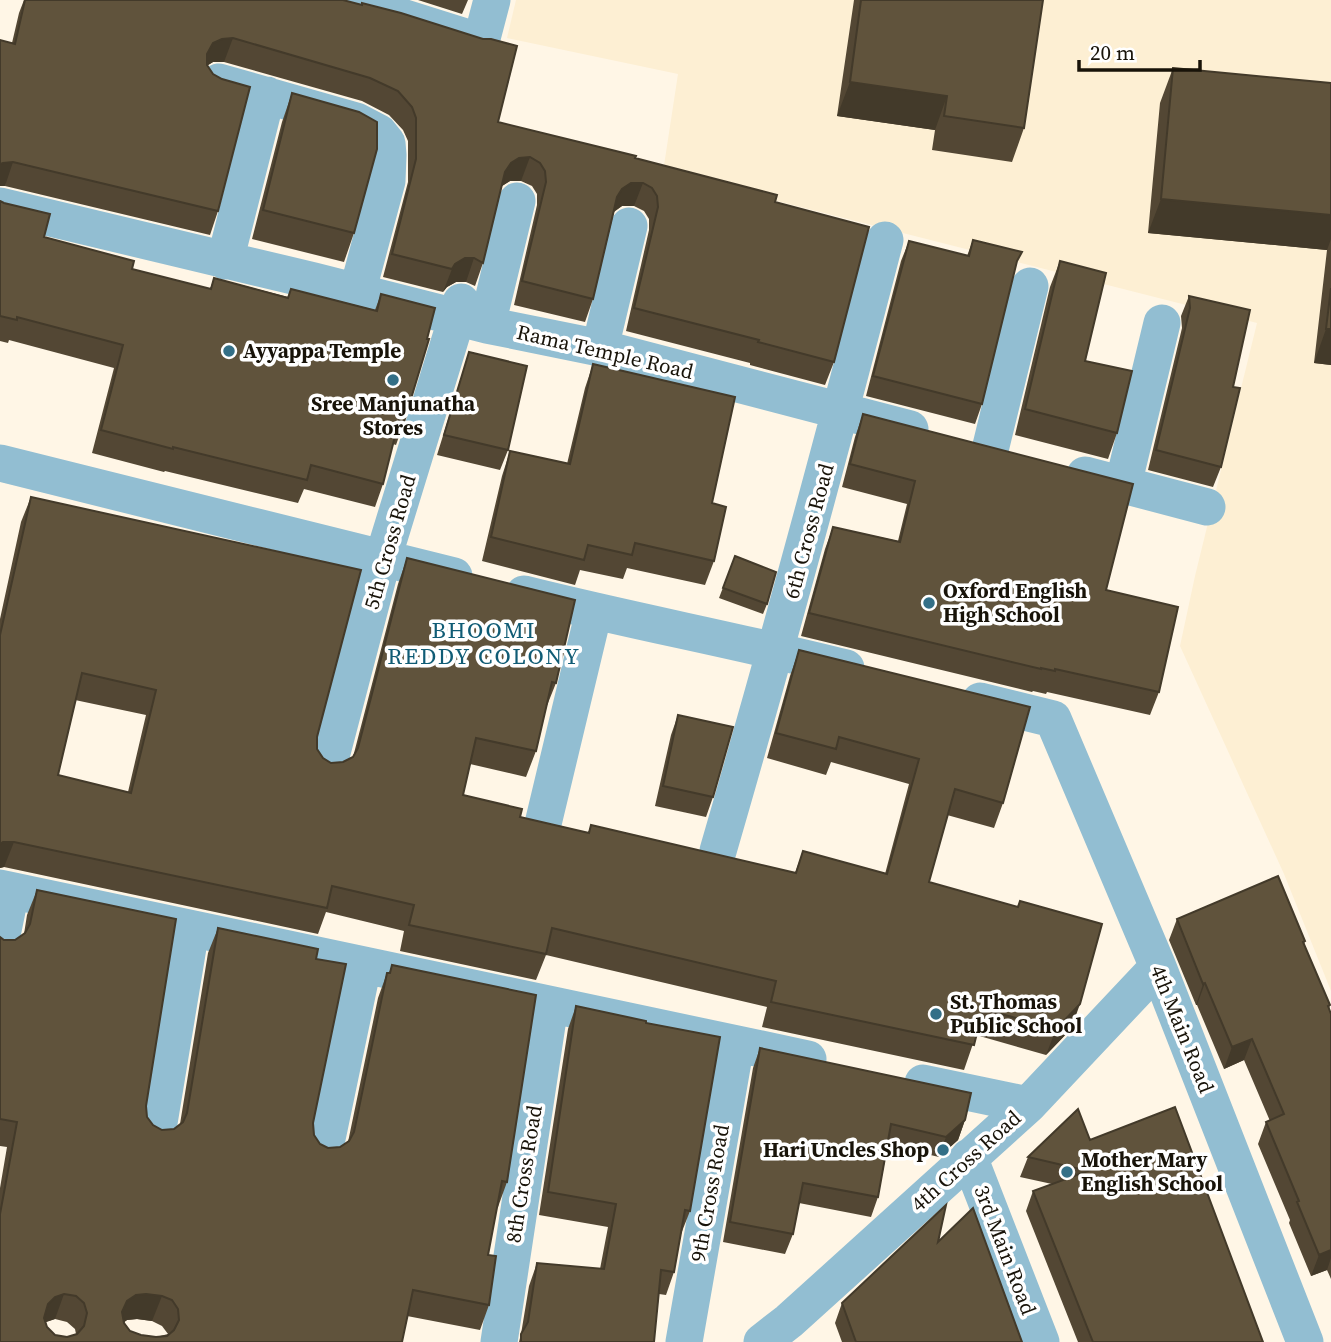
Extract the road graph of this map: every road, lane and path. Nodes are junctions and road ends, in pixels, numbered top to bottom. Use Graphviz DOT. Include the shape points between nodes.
graph roads {
  1 [pos="348,0"];
  2 [pos="492,0"];
  3 [pos="219,82"];
  4 [pos="267,95"];
  5 [pos="517,201"];
  6 [pos="0,206"];
  7 [pos="629,226"];
  8 [pos="885,240"];
  9 [pos="228,253"];
  10 [pos="1030,286"];
  11 [pos="493,317"];
  12 [pos="1162,323"];
  13 [pos="841,411"];
  14 [pos="0,463"];
  15 [pos="1056,467"];
  16 [pos="1123,485"];
  17 [pos="1207,508"];
  18 [pos="383,558"];
  19 [pos="594,611"];
  20 [pos="776,650"];
  21 [pos="882,677"];
  22 [pos="948,693"];
  23 [pos="328,768"];
  24 [pos="542,828"];
  25 [pos="718,852"];
  26 [pos="5,890"];
  27 [pos="191,929"];
  28 [pos="0,945"];
  29 [pos="363,966"];
  30 [pos="1158,967"];
  31 [pos="550,1005"];
  32 [pos="736,1044"];
  33 [pos="842,1066"];
  34 [pos="895,1077"];
  35 [pos="1028,1105"];
  36 [pos="157,1135"];
  37 [pos="324,1153"];
  38 [pos="969,1157"];
  39 [pos="783,1335"];
  40 [pos="499,1342"];
  41 [pos="684,1342"];
  42 [pos="1041,1342"];
  43 [pos="1306,1342"];
  1 -- 2 [label="street" via="481,42"];
  3 -- 4 [label="street"];
  4 -- 9 [label="street"];
  4 -- 11 [label="street" via="356,121 379,133 387,143 387,181"];
  5 -- 11 [label="street"];
  6 -- 9 [label="street, Rama Temple Road"];
  7 -- 11 [label="street"];
  8 -- 13 [label="street, 6th Cross Road"];
  9 -- 11 [label="street, Rama Temple Road"];
  10 -- 13 [label="street, Rama Temple Road" via="976,446"];
  11 -- 13 [label="street, Rama Temple Road"];
  11 -- 18 [label="street, 5th Cross Road"];
  12 -- 16 [label="street"];
  13 -- 20 [label="street, 6th Cross Road"];
  14 -- 18 [label="street"];
  15 -- 16 [label="street"];
  16 -- 17 [label="street"];
  18 -- 19 [label="street"];
  18 -- 23 [label="street, 5th Cross Road"];
  19 -- 20 [label="street"];
  19 -- 24 [label="street"];
  20 -- 21 [label="street"];
  20 -- 25 [label="street, 6th Cross Road"];
  22 -- 30 [label="street, 4th Main Road" via="1053,719"];
  26 -- 27 [label="street"];
  26 -- 28 [label="street"];
  27 -- 29 [label="street"];
  27 -- 36 [label="street"];
  29 -- 31 [label="street"];
  29 -- 37 [label="street"];
  30 -- 35 [label="street, 4th Cross Road"];
  30 -- 43 [label="street, 4th Main Road"];
  31 -- 32 [label="street"];
  31 -- 40 [label="street, 8th Cross Road"];
  32 -- 33 [label="street"];
  32 -- 41 [label="street, 9th Cross Road"];
  34 -- 35 [label="street"];
  35 -- 38 [label="street, 4th Cross Road"];
  38 -- 39 [label="street, 4th Cross Road"];
  38 -- 42 [label="street, 3rd Main Road"];
}
